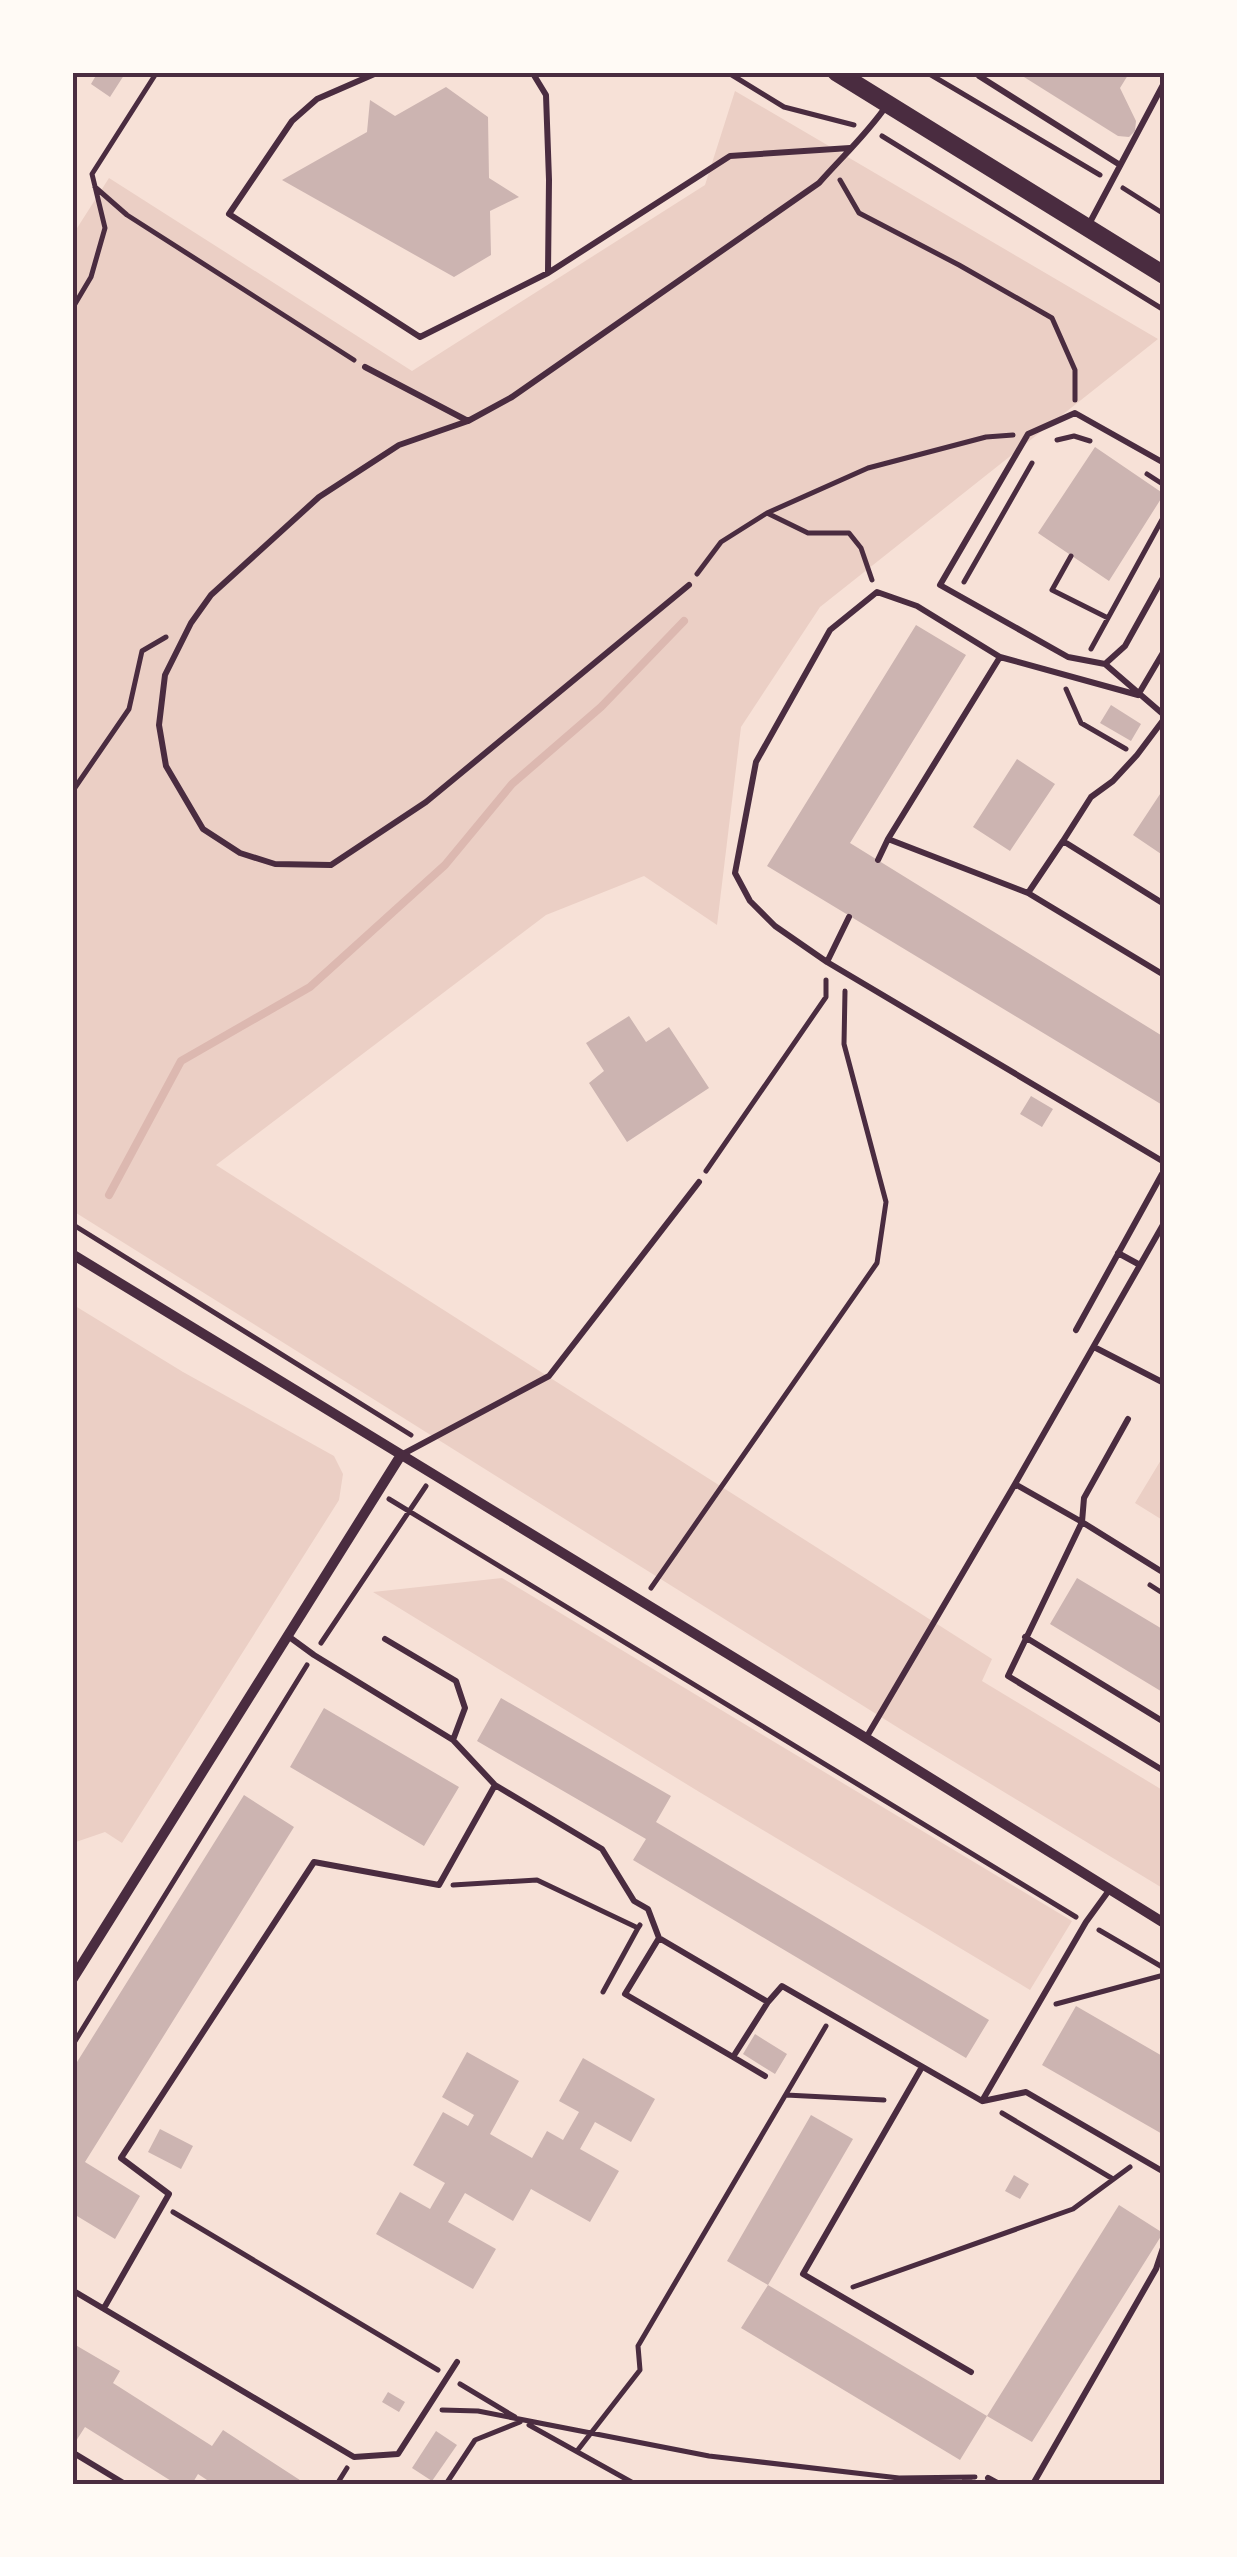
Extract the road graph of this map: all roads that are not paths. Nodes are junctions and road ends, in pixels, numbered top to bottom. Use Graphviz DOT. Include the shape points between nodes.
graph roads {
  1 [pos="379,72"];
  2 [pos="532,72"];
  3 [pos="836,72"];
  4 [pos="978,72"];
  5 [pos="1164,83"];
  6 [pos="888,104"];
  7 [pos="850,148"];
  8 [pos="1120,166"];
  9 [pos="1088,228"];
  10 [pos="548,273"];
  11 [pos="1164,275"];
  12 [pos="365,366"];
  13 [pos="468,421"];
  14 [pos="1164,463"];
  15 [pos="1164,576"];
  16 [pos="689,585"];
  17 [pos="1164,651"];
  18 [pos="1000,658"];
  19 [pos="1104,664"];
  20 [pos="1138,695"];
  21 [pos="1164,717"];
  22 [pos="888,838"];
  23 [pos="1063,841"];
  24 [pos="878,860"];
  25 [pos="1028,893"];
  26 [pos="1164,904"];
  27 [pos="849,917"];
  28 [pos="826,962"];
  29 [pos="1164,976"];
  30 [pos="1164,1162"];
  31 [pos="1162,1174"];
  32 [pos="698,1182"];
  33 [pos="1164,1222"];
  34 [pos="1118,1253"];
  35 [pos="72,1254"];
  36 [pos="1140,1264"];
  37 [pos="1076,1330"];
  38 [pos="1094,1347"];
  39 [pos="1164,1383"];
  40 [pos="1128,1419"];
  41 [pos="402,1455"];
  42 [pos="1015,1484"];
  43 [pos="1082,1522"];
  44 [pos="1164,1573"];
  45 [pos="288,1636"];
  46 [pos="1025,1638"];
  47 [pos="385,1639"];
  48 [pos="1164,1722"];
  49 [pos="866,1738"];
  50 [pos="453,1740"];
  51 [pos="1164,1771"];
  52 [pos="494,1785"];
  53 [pos="1110,1888"];
  54 [pos="1164,1922"];
  55 [pos="659,1938"];
  56 [pos="72,1980"];
  57 [pos="768,2002"];
  58 [pos="733,2057"];
  59 [pos="922,2067"];
  60 [pos="765,2076"];
  61 [pos="982,2101"];
  62 [pos="1164,2172"];
  63 [pos="1164,2245"];
  64 [pos="72,2290"];
  65 [pos="104,2308"];
  66 [pos="457,2362"];
  67 [pos="971,2372"];
  68 [pos="72,2452"];
  69 [pos="988,2478"];
  70 [pos="126,2484"];
  71 [pos="999,2484"];
  72 [pos="1032,2484"];
  1 -- 10 [label="lane" via="317,99 292,121 230,214 420,336"];
  2 -- 10 [label="lane" via="546,95"];
  3 -- 6 [label="main road"];
  4 -- 8 [label="lane"];
  5 -- 8 [label="lane"];
  6 -- 7 [label="lane"];
  6 -- 9 [label="main road"];
  7 -- 10 [label="lane" via="730,156"];
  7 -- 13 [label="lane" via="819,184"];
  8 -- 9 [label="lane"];
  9 -- 11 [label="main road"];
  12 -- 13 [label="lane"];
  13 -- 16 [label="lane" via="399,445 318,497 210,596 191,623 165,676 158,725 166,766 203,829 240,853 274,864 331,865 426,802"];
  14 -- 19 [label="lane" via="1075,413 1028,434 940,585 1068,657"];
  15 -- 19 [label="lane" via="1126,646"];
  17 -- 20 [label="lane"];
  18 -- 20 [label="lane"];
  18 -- 22 [label="lane"];
  18 -- 28 [label="lane" via="917,606 877,592 830,630 756,762 735,873 763,914"];
  19 -- 20 [label="lane"];
  20 -- 21 [label="lane"];
  21 -- 23 [label="lane" via="1137,755 1091,797"];
  22 -- 24 [label="lane"];
  22 -- 25 [label="lane"];
  23 -- 25 [label="lane"];
  23 -- 26 [label="lane"];
  25 -- 29 [label="lane"];
  27 -- 28 [label="lane"];
  28 -- 30 [label="lane"];
  31 -- 34 [label="lane"];
  32 -- 41 [label="lane" via="549,1376"];
  33 -- 36 [label="lane"];
  34 -- 36 [label="lane"];
  34 -- 37 [label="lane"];
  35 -- 41 [label="street"];
  36 -- 38 [label="lane"];
  38 -- 39 [label="lane"];
  38 -- 42 [label="lane"];
  40 -- 43 [label="lane" via="1084,1498"];
  41 -- 45 [label="street"];
  41 -- 49 [label="street"];
  42 -- 43 [label="lane"];
  42 -- 49 [label="lane"];
  43 -- 44 [label="lane"];
  43 -- 46 [label="lane"];
  45 -- 50 [label="lane"];
  45 -- 56 [label="street"];
  46 -- 48 [label="lane"];
  46 -- 51 [label="lane" via="1008,1676"];
  47 -- 50 [label="lane" via="456,1681 465,1708"];
  49 -- 53 [label="street"];
  50 -- 52 [label="lane"];
  52 -- 55 [label="lane" via="602,1849 634,1901 648,1910"];
  52 -- 65 [label="lane" via="439,1886 314,1862 121,2158 170,2194"];
  53 -- 54 [label="street"];
  53 -- 61 [label="lane"];
  55 -- 57 [label="lane"];
  55 -- 58 [label="lane" via="625,1994"];
  57 -- 58 [label="lane"];
  57 -- 59 [label="lane" via="782,1986"];
  58 -- 60 [label="lane"];
  59 -- 61 [label="lane"];
  59 -- 67 [label="lane" via="803,2274"];
  61 -- 62 [label="lane" via="1026,2092"];
  63 -- 72 [label="lane"];
  64 -- 65 [label="lane"];
  65 -- 66 [label="lane" via="354,2457 398,2454"];
  68 -- 70 [label="lane"];
  69 -- 71 [label="lane"];
}
